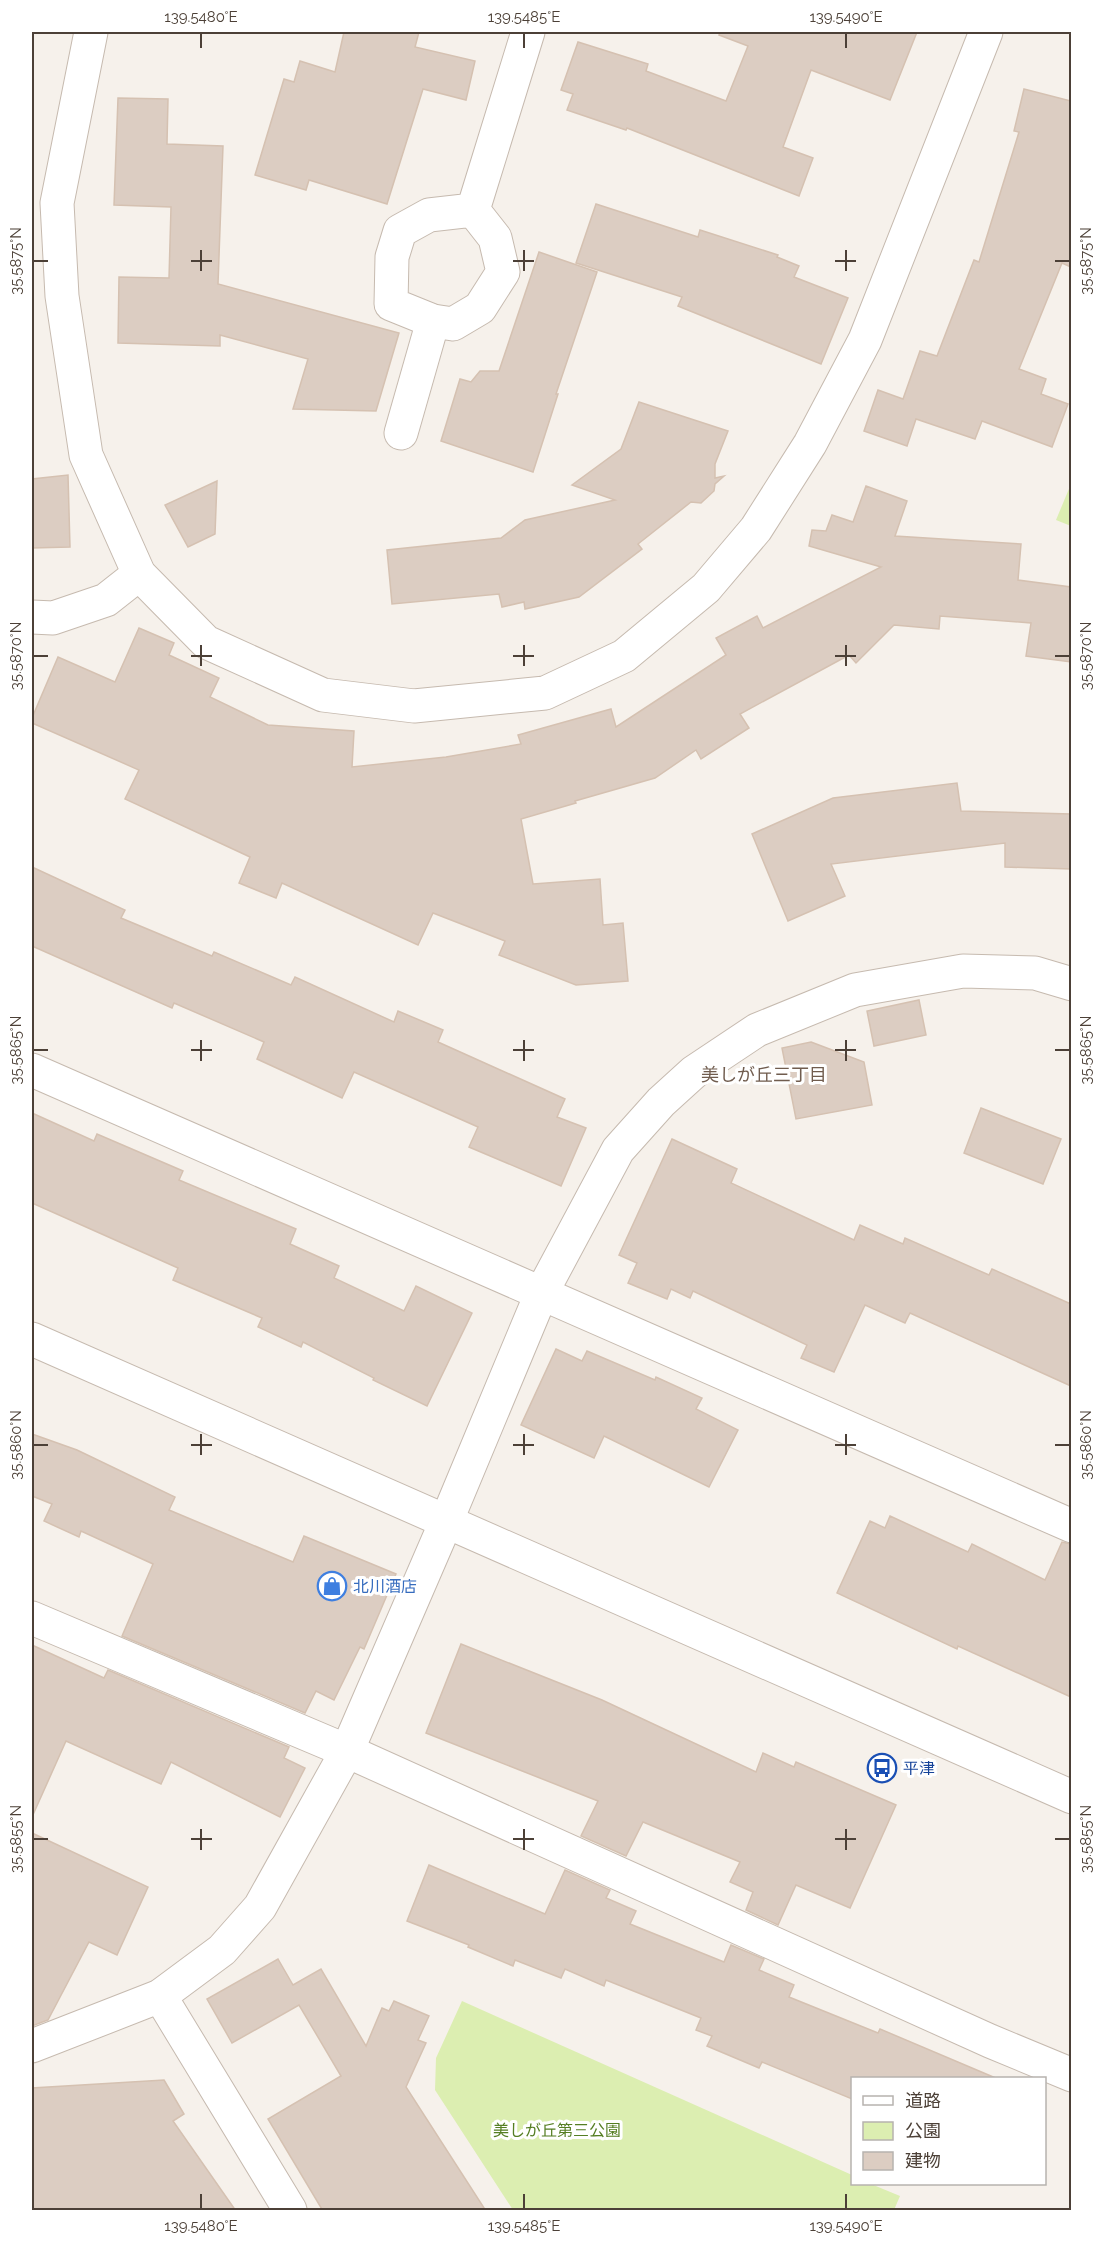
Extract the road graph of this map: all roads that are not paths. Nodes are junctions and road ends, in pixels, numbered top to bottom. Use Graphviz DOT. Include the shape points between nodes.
graph roads {
  1 [pos="91,32"];
  2 [pos="528,32"];
  3 [pos="986,32"];
  4 [pos="473,210"];
  5 [pos="433,321"];
  6 [pos="401,433"];
  7 [pos="139,574"];
  8 [pos="32,616"];
  9 [pos="1071,984"];
  10 [pos="32,1070"];
  11 [pos="542,1292"];
  12 [pos="32,1339"];
  13 [pos="446,1522"];
  14 [pos="1071,1526"];
  15 [pos="32,1618"];
  16 [pos="347,1751"];
  17 [pos="1071,1797"];
  18 [pos="160,1996"];
  19 [pos="32,2046"];
  20 [pos="1071,2075"];
  21 [pos="290,2211"];
  1 -- 7 [label="street" via="57,202 62,297 86,455"];
  2 -- 4 [label="street"];
  3 -- 7 [label="street" via="865,340 810,444 756,529 706,588 624,656 545,693 414,706 323,695 206,642"];
  4 -- 5 [label="street" via="495,238 503,272 480,308 453,324"];
  4 -- 5 [label="street" via="429,215 400,231 392,257 391,304"];
  5 -- 6 [label="street"];
  7 -- 8 [label="street" via="106,600 53,618"];
  9 -- 11 [label="street" via="1035,973 963,970 855,990 757,1030 694,1072 618,1150"];
  10 -- 11 [label="street"];
  11 -- 13 [label="street"];
  11 -- 14 [label="street"];
  12 -- 13 [label="street"];
  13 -- 16 [label="street"];
  13 -- 17 [label="street"];
  15 -- 16 [label="street"];
  16 -- 18 [label="street" via="260,1907 222,1950"];
  16 -- 20 [label="street"];
  18 -- 19 [label="street"];
  18 -- 21 [label="street"];
}
